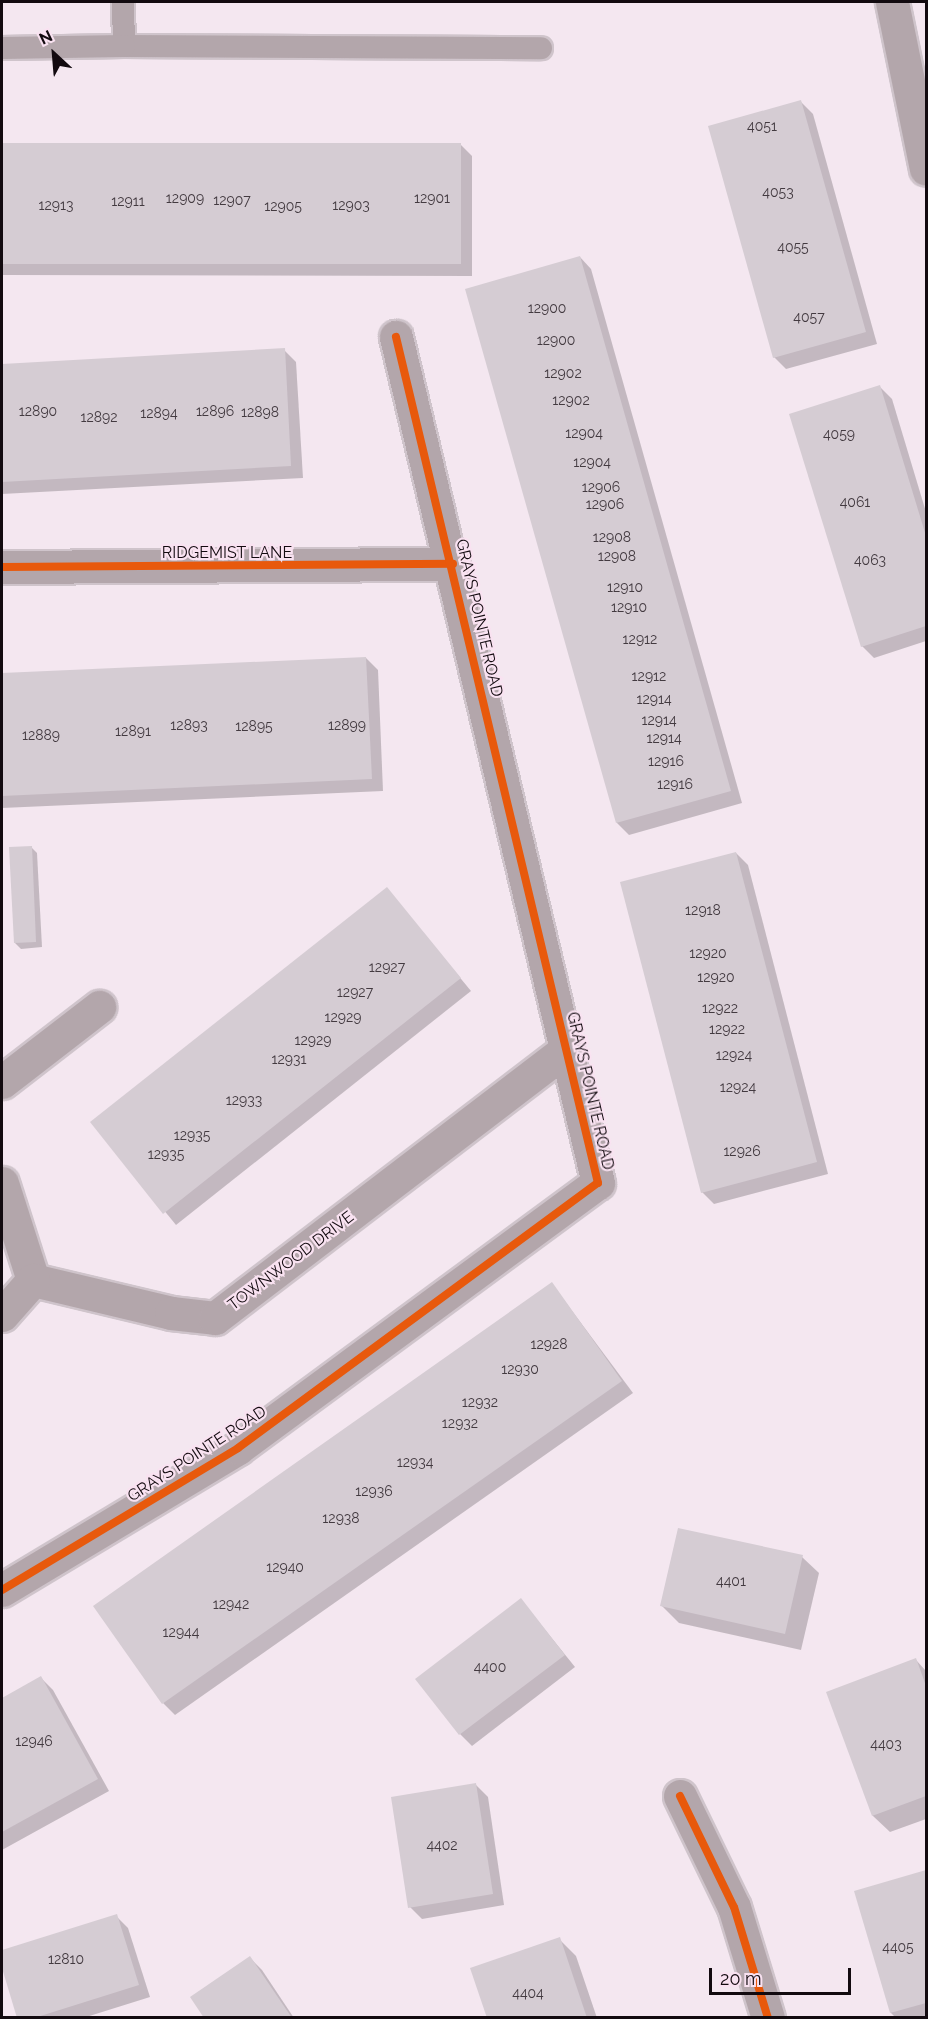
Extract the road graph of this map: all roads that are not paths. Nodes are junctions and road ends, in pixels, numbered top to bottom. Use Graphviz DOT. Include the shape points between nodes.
graph roads {
  1 [pos="123,2"];
  2 [pos="892,2"];
  3 [pos="124,46"];
  4 [pos="2,48"];
  5 [pos="541,48"];
  6 [pos="927,168"];
  7 [pos="396,337"];
  8 [pos="453,564"];
  9 [pos="2,567"];
  10 [pos="99,1007"];
  11 [pos="567,1049"];
  12 [pos="2,1082"];
  13 [pos="2,1183"];
  14 [pos="33,1280"];
  15 [pos="2,1316"];
  16 [pos="2,1590"];
  17 [pos="680,1796"];
  18 [pos="768,2018"];
  1 -- 3 [label="lane"];
  2 -- 6 [label="street"];
  3 -- 4 [label="lane"];
  3 -- 5 [label="lane"];
  7 -- 8 [label="street, GRAYS POINTE ROAD"];
  8 -- 9 [label="street, RIDGEMIST LANE"];
  8 -- 11 [label="street, GRAYS POINTE ROAD"];
  10 -- 12 [label="street"];
  11 -- 14 [label="street, TOWNWOOD DRIVE" via="215,1318 171,1313"];
  11 -- 16 [label="street, GRAYS POINTE ROAD" via="598,1183 238,1448"];
  13 -- 14 [label="street"];
  14 -- 15 [label="street"];
  17 -- 18 [label="street" via="734,1907"];
}
